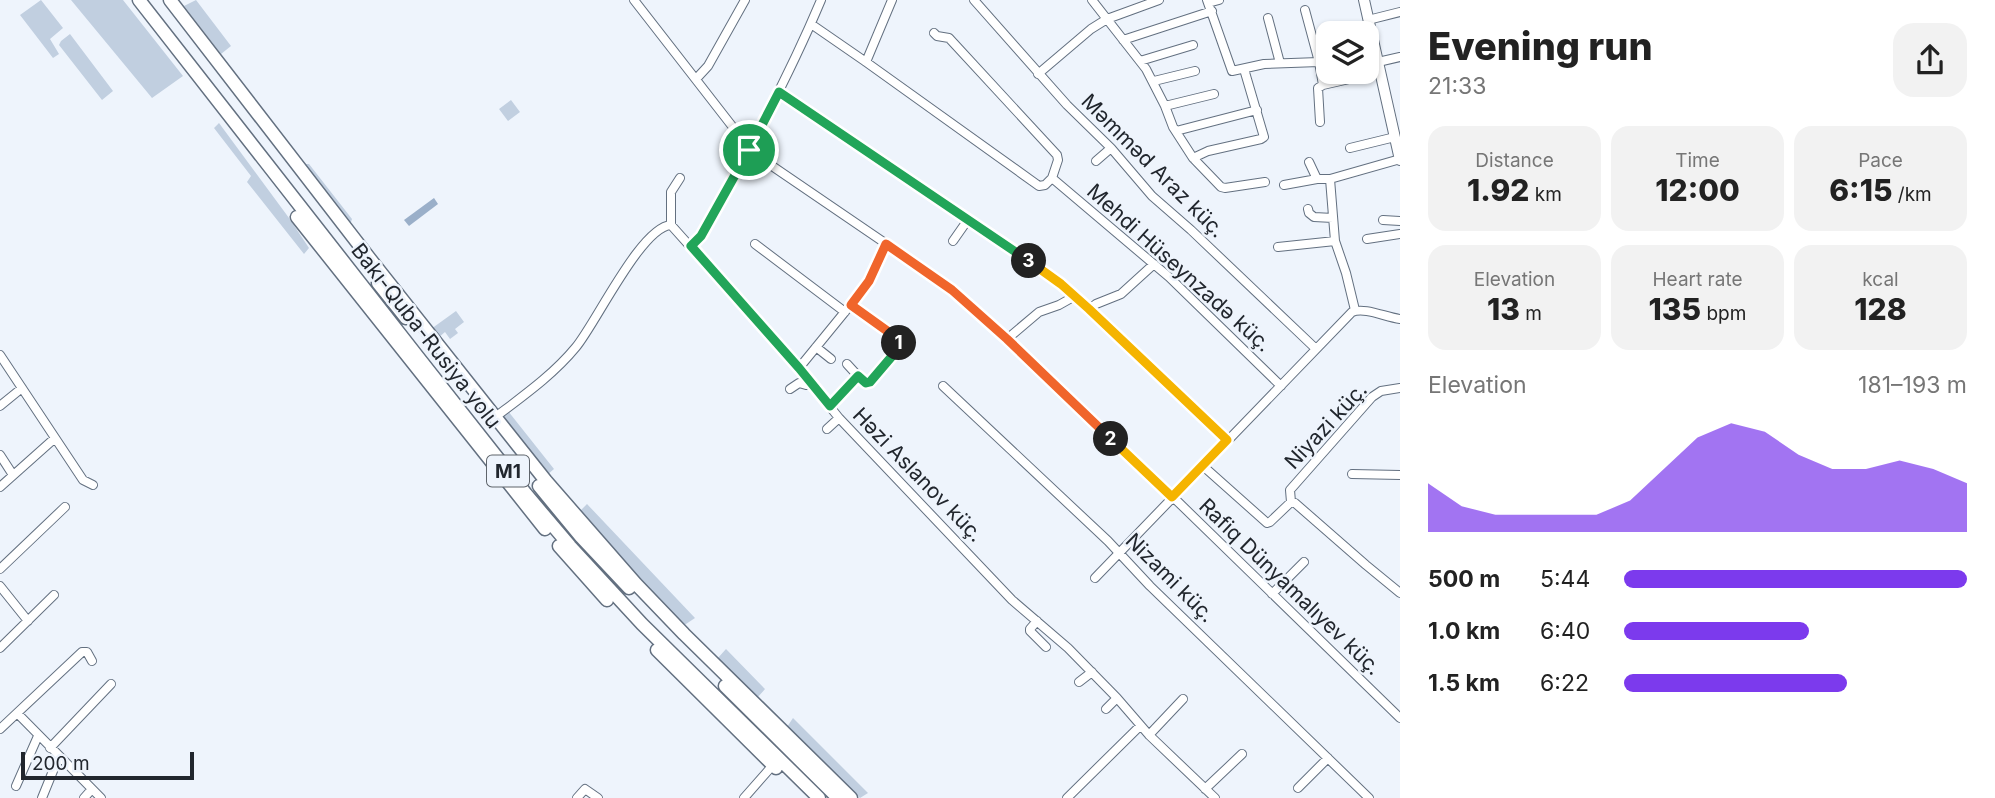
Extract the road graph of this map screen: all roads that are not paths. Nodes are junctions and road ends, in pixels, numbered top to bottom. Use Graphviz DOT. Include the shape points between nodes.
graph roads {
  1 [pos="138,0"];
  2 [pos="160,0"];
  3 [pos="170,0"];
  4 [pos="634,0"];
  5 [pos="745,0"];
  6 [pos="821,0"];
  7 [pos="892,0"];
  8 [pos="974,0"];
  9 [pos="1092,0"];
  10 [pos="1159,0"];
  11 [pos="1219,0"];
  12 [pos="1364,0"];
  13 [pos="1209,5"];
  14 [pos="1305,10"];
  15 [pos="1400,12"];
  16 [pos="1268,18"];
  17 [pos="1107,19"];
  18 [pos="1368,20"];
  19 [pos="811,24"];
  20 [pos="934,33"];
  21 [pos="1123,40"];
  22 [pos="1193,45"];
  23 [pos="1316,51"];
  24 [pos="1400,57"];
  25 [pos="1140,61"];
  26 [pos="866,62"];
  27 [pos="1316,62"];
  28 [pos="1280,63"];
  29 [pos="1379,67"];
  30 [pos="1244,69"];
  31 [pos="1195,71"];
  32 [pos="1038,74"];
  33 [pos="696,79"];
  34 [pos="1154,81"];
  35 [pos="1326,84"];
  36 [pos="1323,85"];
  37 [pos="779,92"];
  38 [pos="1213,94"];
  39 [pos="1165,106"];
  40 [pos="1257,110"];
  41 [pos="228,116"];
  42 [pos="1320,122"];
  43 [pos="1396,124"];
  44 [pos="1176,131"];
  45 [pos="1395,137"];
  46 [pos="1111,148"];
  47 [pos="1350,148"];
  48 [pos="749,150"];
  49 [pos="1193,158"];
  50 [pos="1096,160"];
  51 [pos="1400,160"];
  52 [pos="1309,162"];
  53 [pos="680,178"];
  54 [pos="1052,178"];
  55 [pos="1317,179"];
  56 [pos="1329,179"];
  57 [pos="1265,182"];
  58 [pos="1284,185"];
  59 [pos="1308,209"];
  60 [pos="1333,218"];
  61 [pos="1383,220"];
  62 [pos="967,221"];
  63 [pos="1400,221"];
  64 [pos="671,225"];
  65 [pos="1400,234"];
  66 [pos="1367,239"];
  67 [pos="953,241"];
  68 [pos="1335,241"];
  69 [pos="755,244"];
  70 [pos="886,244"];
  71 [pos="691,246"];
  72 [pos="1278,247"];
  73 [pos="1154,264"];
  74 [pos="1075,296"];
  75 [pos="848,308"];
  76 [pos="1089,309"];
  77 [pos="1355,310"];
  78 [pos="1400,319"];
  79 [pos="1007,339"];
  80 [pos="816,347"];
  81 [pos="1315,348"];
  82 [pos="0,355"];
  83 [pos="831,359"];
  84 [pos="847,365"];
  85 [pos="799,368"];
  86 [pos="858,376"];
  87 [pos="812,383"];
  88 [pos="943,386"];
  89 [pos="1281,386"];
  90 [pos="22,388"];
  91 [pos="1400,388"];
  92 [pos="790,389"];
  93 [pos="0,406"];
  94 [pos="830,406"];
  95 [pos="494,418"];
  96 [pos="839,418"];
  97 [pos="827,429"];
  98 [pos="55,438"];
  99 [pos="1227,440"];
  100 [pos="0,455"];
  101 [pos="1203,466"];
  102 [pos="1352,474"];
  103 [pos="13,475"];
  104 [pos="1400,475"];
  105 [pos="1,483"];
  106 [pos="93,485"];
  107 [pos="1172,497"];
  108 [pos="1291,502"];
  109 [pos="65,507"];
  110 [pos="1120,553"];
  111 [pos="1304,562"];
  112 [pos="0,569"];
  113 [pos="1095,578"];
  114 [pos="0,586"];
  115 [pos="1400,593"];
  116 [pos="1272,594"];
  117 [pos="54,595"];
  118 [pos="28,621"];
  119 [pos="1037,621"];
  120 [pos="0,648"];
  121 [pos="1046,648"];
  122 [pos="92,662"];
  123 [pos="1092,672"];
  124 [pos="1079,681"];
  125 [pos="111,684"];
  126 [pos="1117,698"];
  127 [pos="1183,699"];
  128 [pos="1105,709"];
  129 [pos="17,713"];
  130 [pos="1400,718"];
  131 [pos="1140,726"];
  132 [pos="0,729"];
  133 [pos="1149,735"];
  134 [pos="38,736"];
  135 [pos="50,748"];
  136 [pos="1242,754"];
  137 [pos="60,758"];
  138 [pos="1328,758"];
  139 [pos="773,765"];
  140 [pos="16,786"];
  141 [pos="1298,788"];
  142 [pos="92,789"];
  143 [pos="1205,789"];
  144 [pos="42,798"];
  145 [pos="84,798"];
  146 [pos="101,798"];
  147 [pos="577,798"];
  148 [pos="598,798"];
  149 [pos="744,798"];
  150 [pos="807,798"];
  151 [pos="819,798"];
  152 [pos="838,798"];
  153 [pos="851,798"];
  154 [pos="1067,798"];
  155 [pos="1215,798"];
  156 [pos="1369,798"];
  1 -- 41 [label="highway, Bakı-Quba-Rusiya yolu / M1"];
  2 -- 152 [label="highway, Bakı-Quba-Rusiya yolu / M1" via="581,537"];
  3 -- 95 [label="highway"];
  4 -- 33 [label="street, Rafiq Dünyamalıyev küç."];
  5 -- 33 [label="street"];
  6 -- 19 [label="street"];
  7 -- 26 [label="street"];
  8 -- 32 [label="street, Məmməd Araz küç."];
  9 -- 17 [label="street"];
  10 -- 17 [label="street"];
  11 -- 13 [label="street"];
  12 -- 18 [label="main road"];
  13 -- 21 [label="street"];
  13 -- 30 [label="street" via="1230,70"];
  14 -- 23 [label="street"];
  15 -- 18 [label="street"];
  16 -- 28 [label="street"];
  17 -- 21 [label="street"];
  17 -- 32 [label="street"];
  19 -- 26 [label="street"];
  19 -- 37 [label="street"];
  20 -- 54 [label="street" via="949,38 1057,155"];
  21 -- 25 [label="street"];
  22 -- 25 [label="street"];
  24 -- 29 [label="street"];
  25 -- 34 [label="street"];
  26 -- 54 [label="street" via="1039,186"];
  27 -- 28 [label="street"];
  28 -- 30 [label="street"];
  29 -- 43 [label="main road"];
  30 -- 40 [label="street"];
  31 -- 34 [label="street"];
  32 -- 46 [label="street, Məmməd Araz küç."];
  33 -- 48 [label="street, Rafiq Dünyamalıyev küç."];
  34 -- 39 [label="street"];
  35 -- 36 [label="street"];
  36 -- 42 [label="street" via="1318,88"];
  37 -- 48 [label="street"];
  37 -- 62 [label="street"];
  38 -- 39 [label="street"];
  39 -- 44 [label="street"];
  40 -- 44 [label="street"];
  40 -- 49 [label="street" via="1264,137"];
  41 -- 139 [label="highway" via="322,251 518,498 605,597"];
  41 -- 151 [label="highway, Bakı-Quba-Rusiya yolu / M1" via="570,546 642,624"];
  43 -- 45 [label="main road"];
  44 -- 49 [label="street"];
  45 -- 47 [label="street"];
  45 -- 51 [label="main road"];
  46 -- 50 [label="street"];
  46 -- 81 [label="street, Məmməd Araz küç." via="1165,209"];
  48 -- 70 [label="street, Rafiq Dünyamalıyev küç."];
  48 -- 71 [label="street"];
  49 -- 57 [label="street" via="1221,187"];
  51 -- 56 [label="street"];
  52 -- 55 [label="street"];
  53 -- 64 [label="street" via="671,192"];
  54 -- 73 [label="street, Mehdi Hüseynzadə küç."];
  55 -- 56 [label="street"];
  55 -- 58 [label="street"];
  56 -- 60 [label="street"];
  59 -- 60 [label="street" via="1314,217"];
  60 -- 68 [label="street"];
  61 -- 63 [label="street"];
  62 -- 67 [label="street"];
  62 -- 74 [label="street"];
  64 -- 71 [label="street, Həzi Aslanov küç."];
  64 -- 95 [label="street" via="654,233 635,257 589,331 561,364"];
  65 -- 66 [label="street"];
  68 -- 72 [label="street"];
  68 -- 77 [label="street"];
  69 -- 75 [label="street"];
  70 -- 75 [label="street" via="869,281"];
  70 -- 79 [label="street, Rafiq Dünyamalıyev küç." via="952,290"];
  71 -- 85 [label="street, Həzi Aslanov küç."];
  73 -- 76 [label="street" via="1121,294"];
  73 -- 89 [label="street, Mehdi Hüseynzadə küç."];
  74 -- 76 [label="street"];
  74 -- 79 [label="street" via="1039,312"];
  75 -- 80 [label="street"];
  75 -- 86 [label="street" via="900,344 870,382"];
  76 -- 99 [label="street"];
  77 -- 78 [label="street"];
  77 -- 81 [label="street"];
  79 -- 107 [label="street, Rafiq Dünyamalıyev küç."];
  80 -- 83 [label="street"];
  80 -- 85 [label="street"];
  81 -- 89 [label="street"];
  82 -- 90 [label="street"];
  84 -- 86 [label="street"];
  85 -- 87 [label="street, Həzi Aslanov küç."];
  86 -- 94 [label="street"];
  87 -- 92 [label="street"];
  87 -- 94 [label="street, Həzi Aslanov küç."];
  88 -- 110 [label="street, Nizami küç."];
  89 -- 99 [label="street"];
  90 -- 93 [label="street"];
  90 -- 98 [label="street"];
  91 -- 108 [label="street, Niyazi küç." via="1373,397 1290,490"];
  94 -- 96 [label="street, Həzi Aslanov küç."];
  95 -- 153 [label="highway" via="636,584"];
  96 -- 97 [label="street"];
  96 -- 119 [label="street, Həzi Aslanov küç."];
  98 -- 103 [label="street"];
  98 -- 106 [label="street" via="83,480"];
  99 -- 101 [label="street"];
  100 -- 103 [label="street"];
  101 -- 107 [label="street"];
  101 -- 108 [label="street, Niyazi küç." via="1267,523"];
  102 -- 104 [label="street"];
  103 -- 105 [label="street"];
  107 -- 110 [label="street"];
  107 -- 116 [label="street, Rafiq Dünyamalıyev küç."];
  108 -- 115 [label="street, Niyazi küç."];
  109 -- 112 [label="street"];
  110 -- 113 [label="street"];
  110 -- 138 [label="street, Nizami küç."];
  111 -- 116 [label="street"];
  114 -- 118 [label="street"];
  116 -- 130 [label="street, Rafiq Dünyamalıyev küç."];
  117 -- 118 [label="street"];
  118 -- 120 [label="street"];
  119 -- 121 [label="street" via="1030,631"];
  119 -- 123 [label="street, Həzi Aslanov küç."];
  122 -- 129 [label="street" via="87,652 82,652"];
  123 -- 124 [label="street"];
  123 -- 126 [label="street, Həzi Aslanov küç."];
  125 -- 135 [label="street"];
  126 -- 128 [label="street"];
  126 -- 131 [label="street, Həzi Aslanov küç."];
  127 -- 133 [label="street"];
  129 -- 132 [label="street"];
  129 -- 134 [label="street"];
  131 -- 133 [label="street, Həzi Aslanov küç."];
  131 -- 154 [label="street"];
  133 -- 143 [label="street, Həzi Aslanov küç."];
  134 -- 135 [label="street"];
  134 -- 140 [label="street"];
  135 -- 137 [label="street"];
  136 -- 143 [label="street"];
  137 -- 142 [label="street"];
  137 -- 144 [label="street"];
  138 -- 141 [label="street"];
  138 -- 156 [label="street, Nizami küç."];
  139 -- 149 [label="street"];
  139 -- 150 [label="highway"];
  142 -- 145 [label="street"];
  142 -- 146 [label="street"];
  143 -- 155 [label="street, Həzi Aslanov küç."];
  147 -- 148 [label="street" via="585,789"];
}
